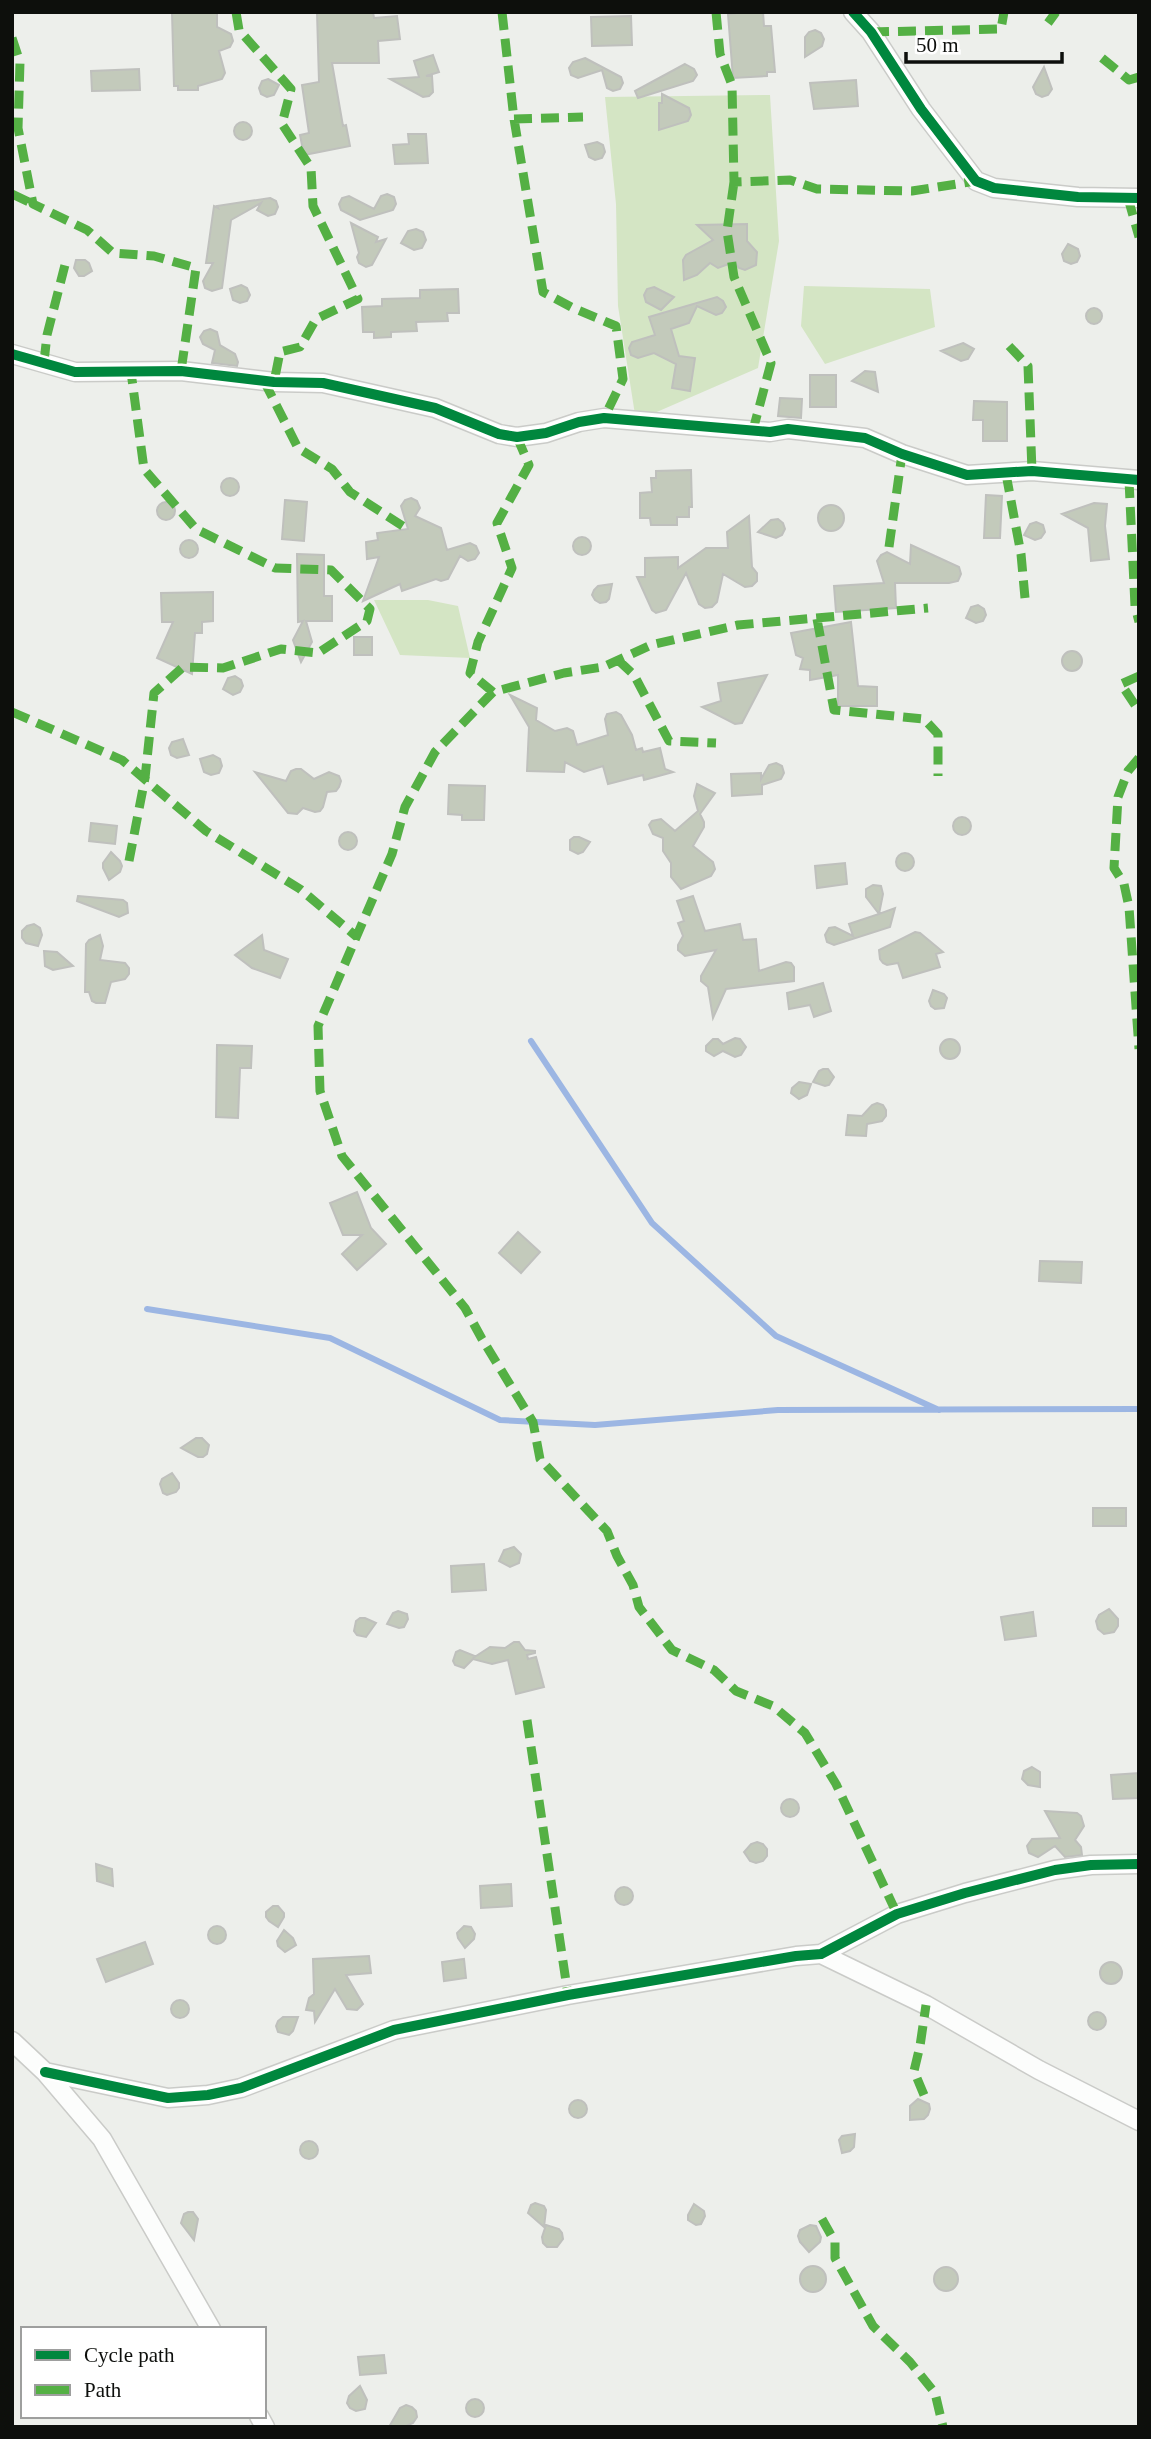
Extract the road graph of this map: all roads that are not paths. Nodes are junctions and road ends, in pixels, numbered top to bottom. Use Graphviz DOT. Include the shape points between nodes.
graph roads {
  1 [pos="853,12"];
  2 [pos="1139,198"];
  3 [pos="12,354"];
  4 [pos="1139,480"];
  5 [pos="1139,1864"];
  6 [pos="821,1954"];
  7 [pos="12,2041"];
  8 [pos="46,2072"];
  9 [pos="1139,2121"];
  10 [pos="210,2327"];
  1 -- 2 [label="street" via="976,181 994,188 1066,196"];
  3 -- 4 [label="street" via="75,372 181,371 323,383 435,408 517,437 604,418 770,432 788,429 865,438 967,475 1032,471"];
  5 -- 6 [label="street" via="1055,1870 965,1893 897,1914"];
  6 -- 8 [label="street" via="568,1995 394,2030 241,2088 208,2095 168,2098"];
  6 -- 9 [label="street" via="926,2005"];
  7 -- 8 [label="street"];
  8 -- 10 [label="street" via="102,2139"];
}
